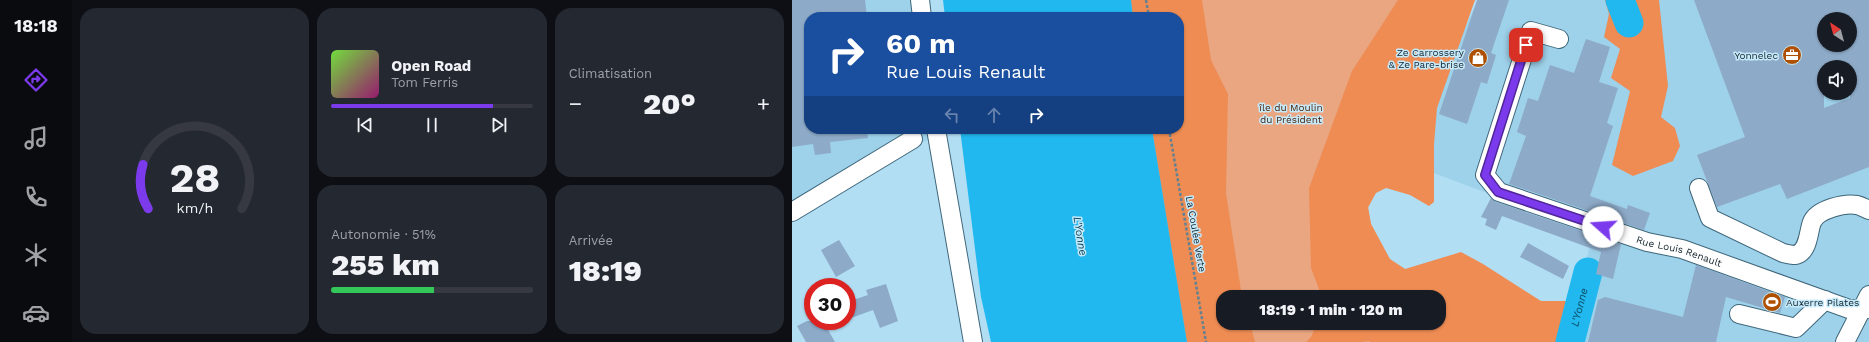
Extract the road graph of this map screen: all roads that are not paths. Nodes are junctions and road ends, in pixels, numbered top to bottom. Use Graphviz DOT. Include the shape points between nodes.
graph roads {
  1 [pos="920,0"];
  2 [pos="921,12"];
  3 [pos="1559,39"];
  4 [pos="937,134"];
  5 [pos="913,139"];
  6 [pos="1699,188"];
  7 [pos="1869,210"];
  8 [pos="792,212"];
  9 [pos="1825,300"];
  10 [pos="1866,305"];
  11 [pos="1739,314"];
  12 [pos="973,342"];
  13 [pos="1845,342"];
  1 -- 2 [label="street"];
  3 -- 9 [label="street, Rue Louis Renault" via="1530,31 1485,175 1498,192 1647,242 1682,249"];
  4 -- 12 [label="street"];
  5 -- 8 [label="street"];
  6 -- 7 [label="street" via="1710,218 1783,253 1796,254 1802,250 1808,240 1812,221 1821,212 1837,206 1856,205"];
  9 -- 10 [label="street, Rue Louis Renault" via="1849,308"];
  9 -- 11 [label="street" via="1796,328"];
  10 -- 13 [label="street"];
}
